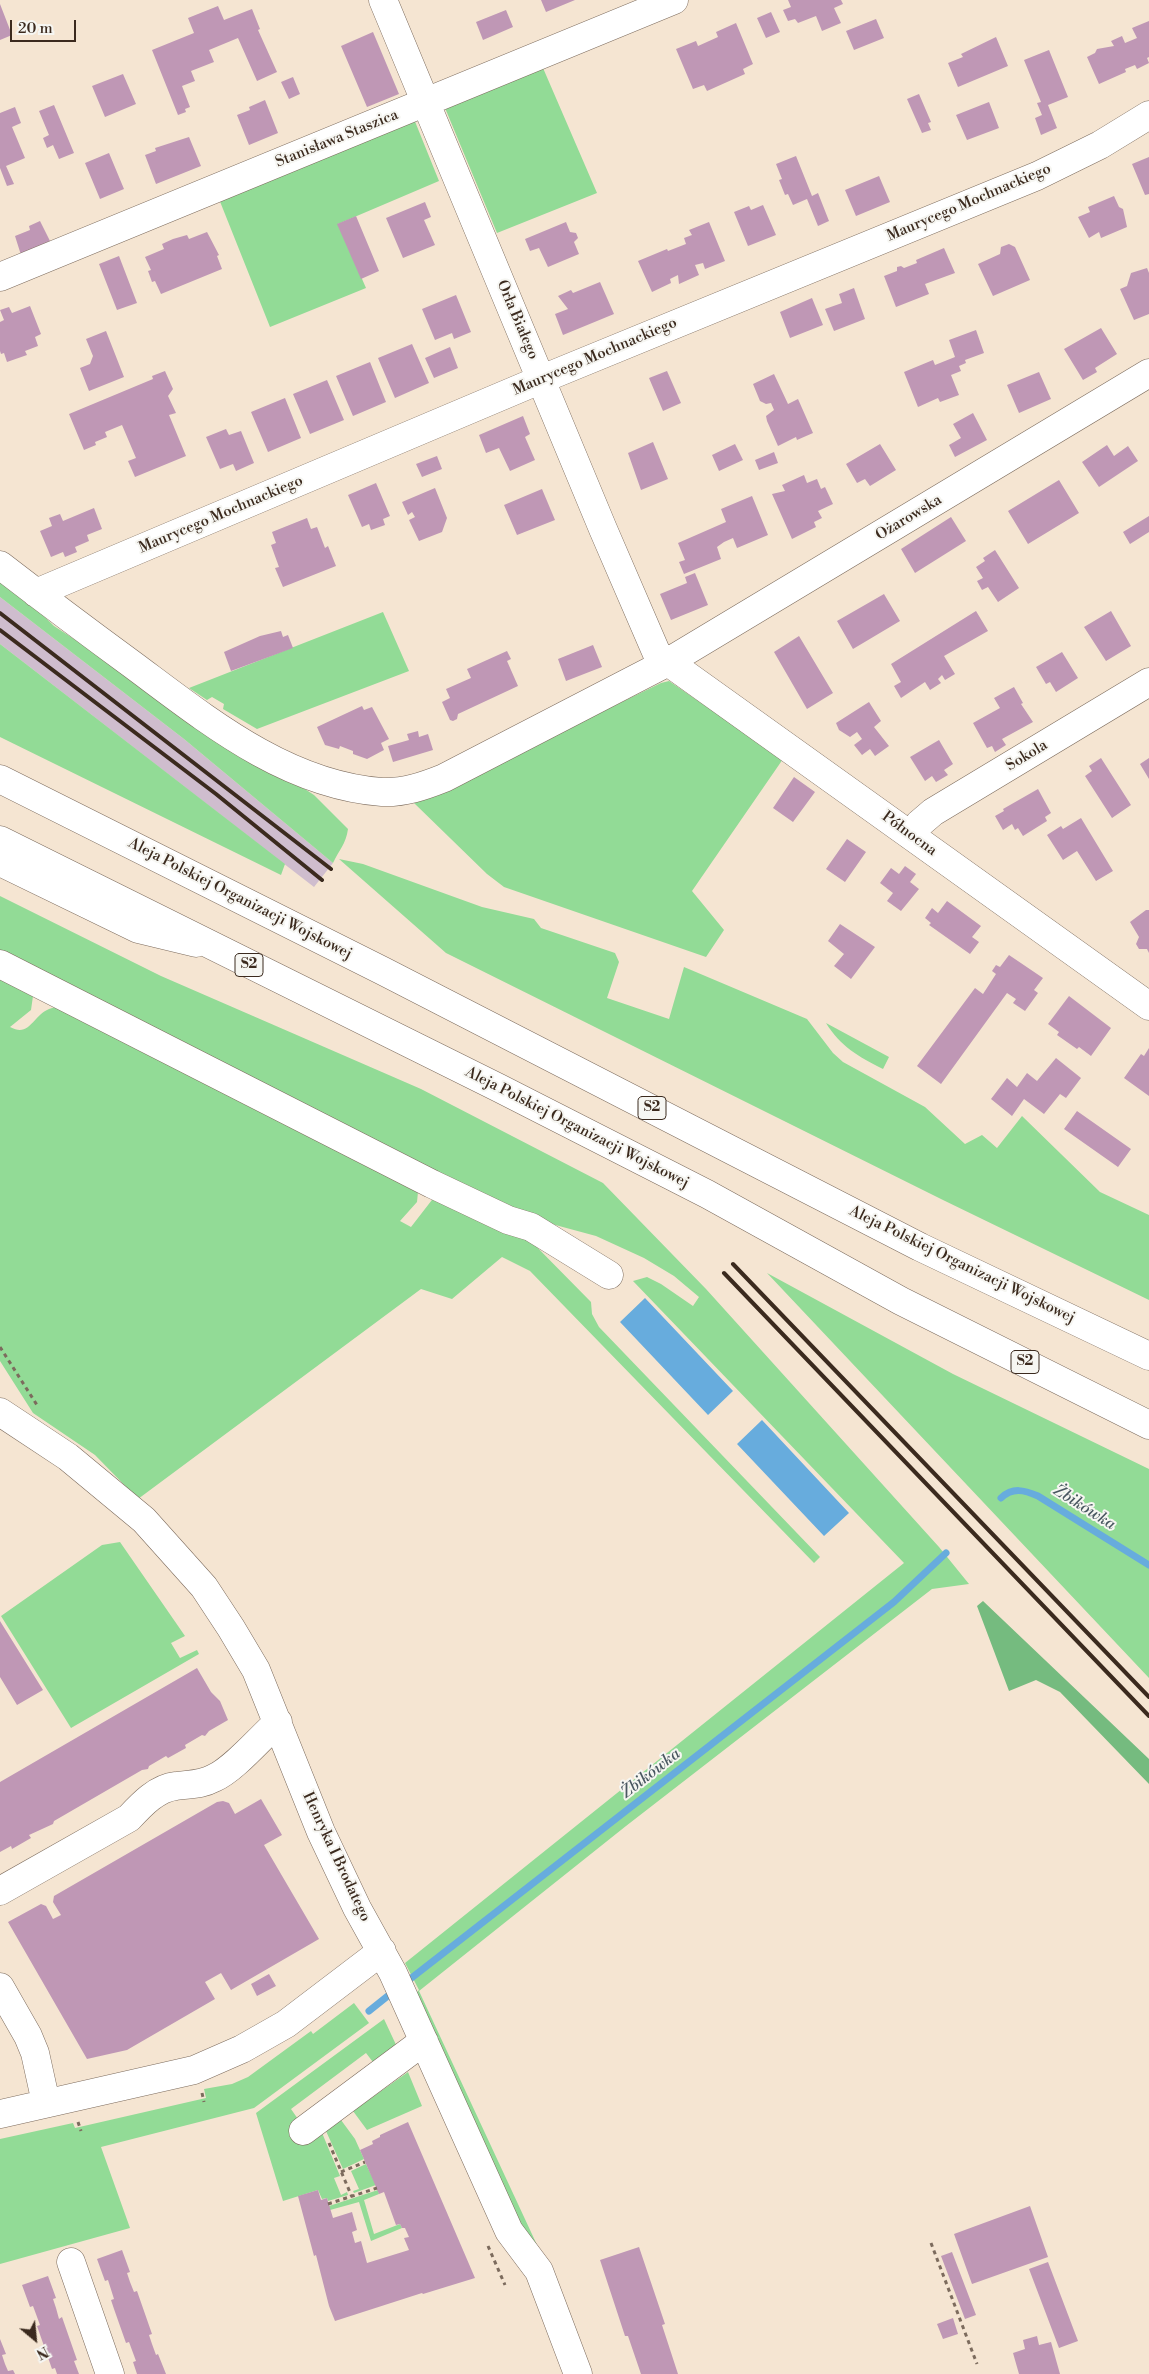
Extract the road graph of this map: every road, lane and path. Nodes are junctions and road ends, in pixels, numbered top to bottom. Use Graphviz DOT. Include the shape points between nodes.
graph roads {
  1 [pos="383,0"];
  2 [pos="674,0"];
  3 [pos="426,102"];
  4 [pos="1149,115"];
  5 [pos="0,277"];
  6 [pos="1149,373"];
  7 [pos="542,379"];
  8 [pos="0,565"];
  9 [pos="36,593"];
  10 [pos="668,662"];
  11 [pos="1149,682"];
  12 [pos="0,779"];
  13 [pos="910,835"];
  14 [pos="0,840"];
  15 [pos="0,862"];
  16 [pos="213,947"];
  17 [pos="0,964"];
  18 [pos="1149,1006"];
  19 [pos="609,1275"];
  20 [pos="0,1347"];
  21 [pos="1149,1356"];
  22 [pos="38,1408"];
  23 [pos="0,1412"];
  24 [pos="1149,1425"];
  25 [pos="278,1722"];
  26 [pos="0,1891"];
  27 [pos="388,1962"];
  28 [pos="0,1987"];
  29 [pos="424,2041"];
  30 [pos="202,2093"];
  31 [pos="204,2102"];
  32 [pos="46,2103"];
  33 [pos="0,2114"];
  34 [pos="78,2122"];
  35 [pos="80,2131"];
  36 [pos="303,2131"];
  37 [pos="366,2162"];
  38 [pos="341,2172"];
  39 [pos="377,2188"];
  40 [pos="328,2204"];
  41 [pos="931,2244"];
  42 [pos="71,2262"];
  43 [pos="978,2364"];
  44 [pos="110,2374"];
  45 [pos="578,2374"];
  1 -- 3 [label="main road, Orła Białego"];
  2 -- 3 [label="main road, Stanisława Staszica"];
  3 -- 5 [label="main road, Stanisława Staszica"];
  3 -- 7 [label="main road, Orła Białego"];
  4 -- 7 [label="main road, Maurycego Mochnackiego" via="1100,145 1037,176"];
  6 -- 10 [label="main road, Ożarowska"];
  7 -- 9 [label="main road, Maurycego Mochnackiego"];
  7 -- 10 [label="main road, Orła Białego" via="650,641 657,654"];
  8 -- 9 [label="main road, Ożarowska"];
  9 -- 10 [label="main road, Ożarowska" via="208,720 264,755 319,778 353,788 384,792 415,789 444,778"];
  10 -- 13 [label="main road, Północna"];
  11 -- 13 [label="main road, Sokola" via="933,812"];
  12 -- 21 [label="main road, Aleja Polskiej Organizacji Wojskowej / S2" via="374,966 920,1247"];
  13 -- 18 [label="main road, Północna"];
  14 -- 16 [label="main road, Aleja Polskiej Organizacji Wojskowej / S2"];
  15 -- 16 [label="main road" via="138,929"];
  16 -- 24 [label="main road, Aleja Polskiej Organizacji Wojskowej / S2" via="707,1194 900,1301"];
  17 -- 19 [label="main road" via="432,1184 508,1220 531,1226"];
  20 -- 22 [label="path"];
  23 -- 25 [label="main road, Henryka I Brodatego" via="68,1457 110,1490 174,1552 204,1587 231,1628 256,1670"];
  25 -- 26 [label="main road" via="215,1778 160,1791 129,1818"];
  25 -- 27 [label="main road, Henryka I Brodatego" via="321,1832 357,1908"];
  27 -- 29 [label="main road, Henryka I Brodatego"];
  27 -- 32 [label="main road" via="286,2024 214,2062 194,2070"];
  28 -- 32 [label="main road" via="31,2044"];
  29 -- 36 [label="main road"];
  29 -- 45 [label="main road, Henryka I Brodatego" via="508,2230 538,2271"];
  30 -- 31 [label="path"];
  32 -- 33 [label="main road"];
  34 -- 35 [label="path"];
  37 -- 38 [label="path"];
  39 -- 40 [label="path"];
  41 -- 43 [label="path"];
  42 -- 44 [label="main road"];
}
